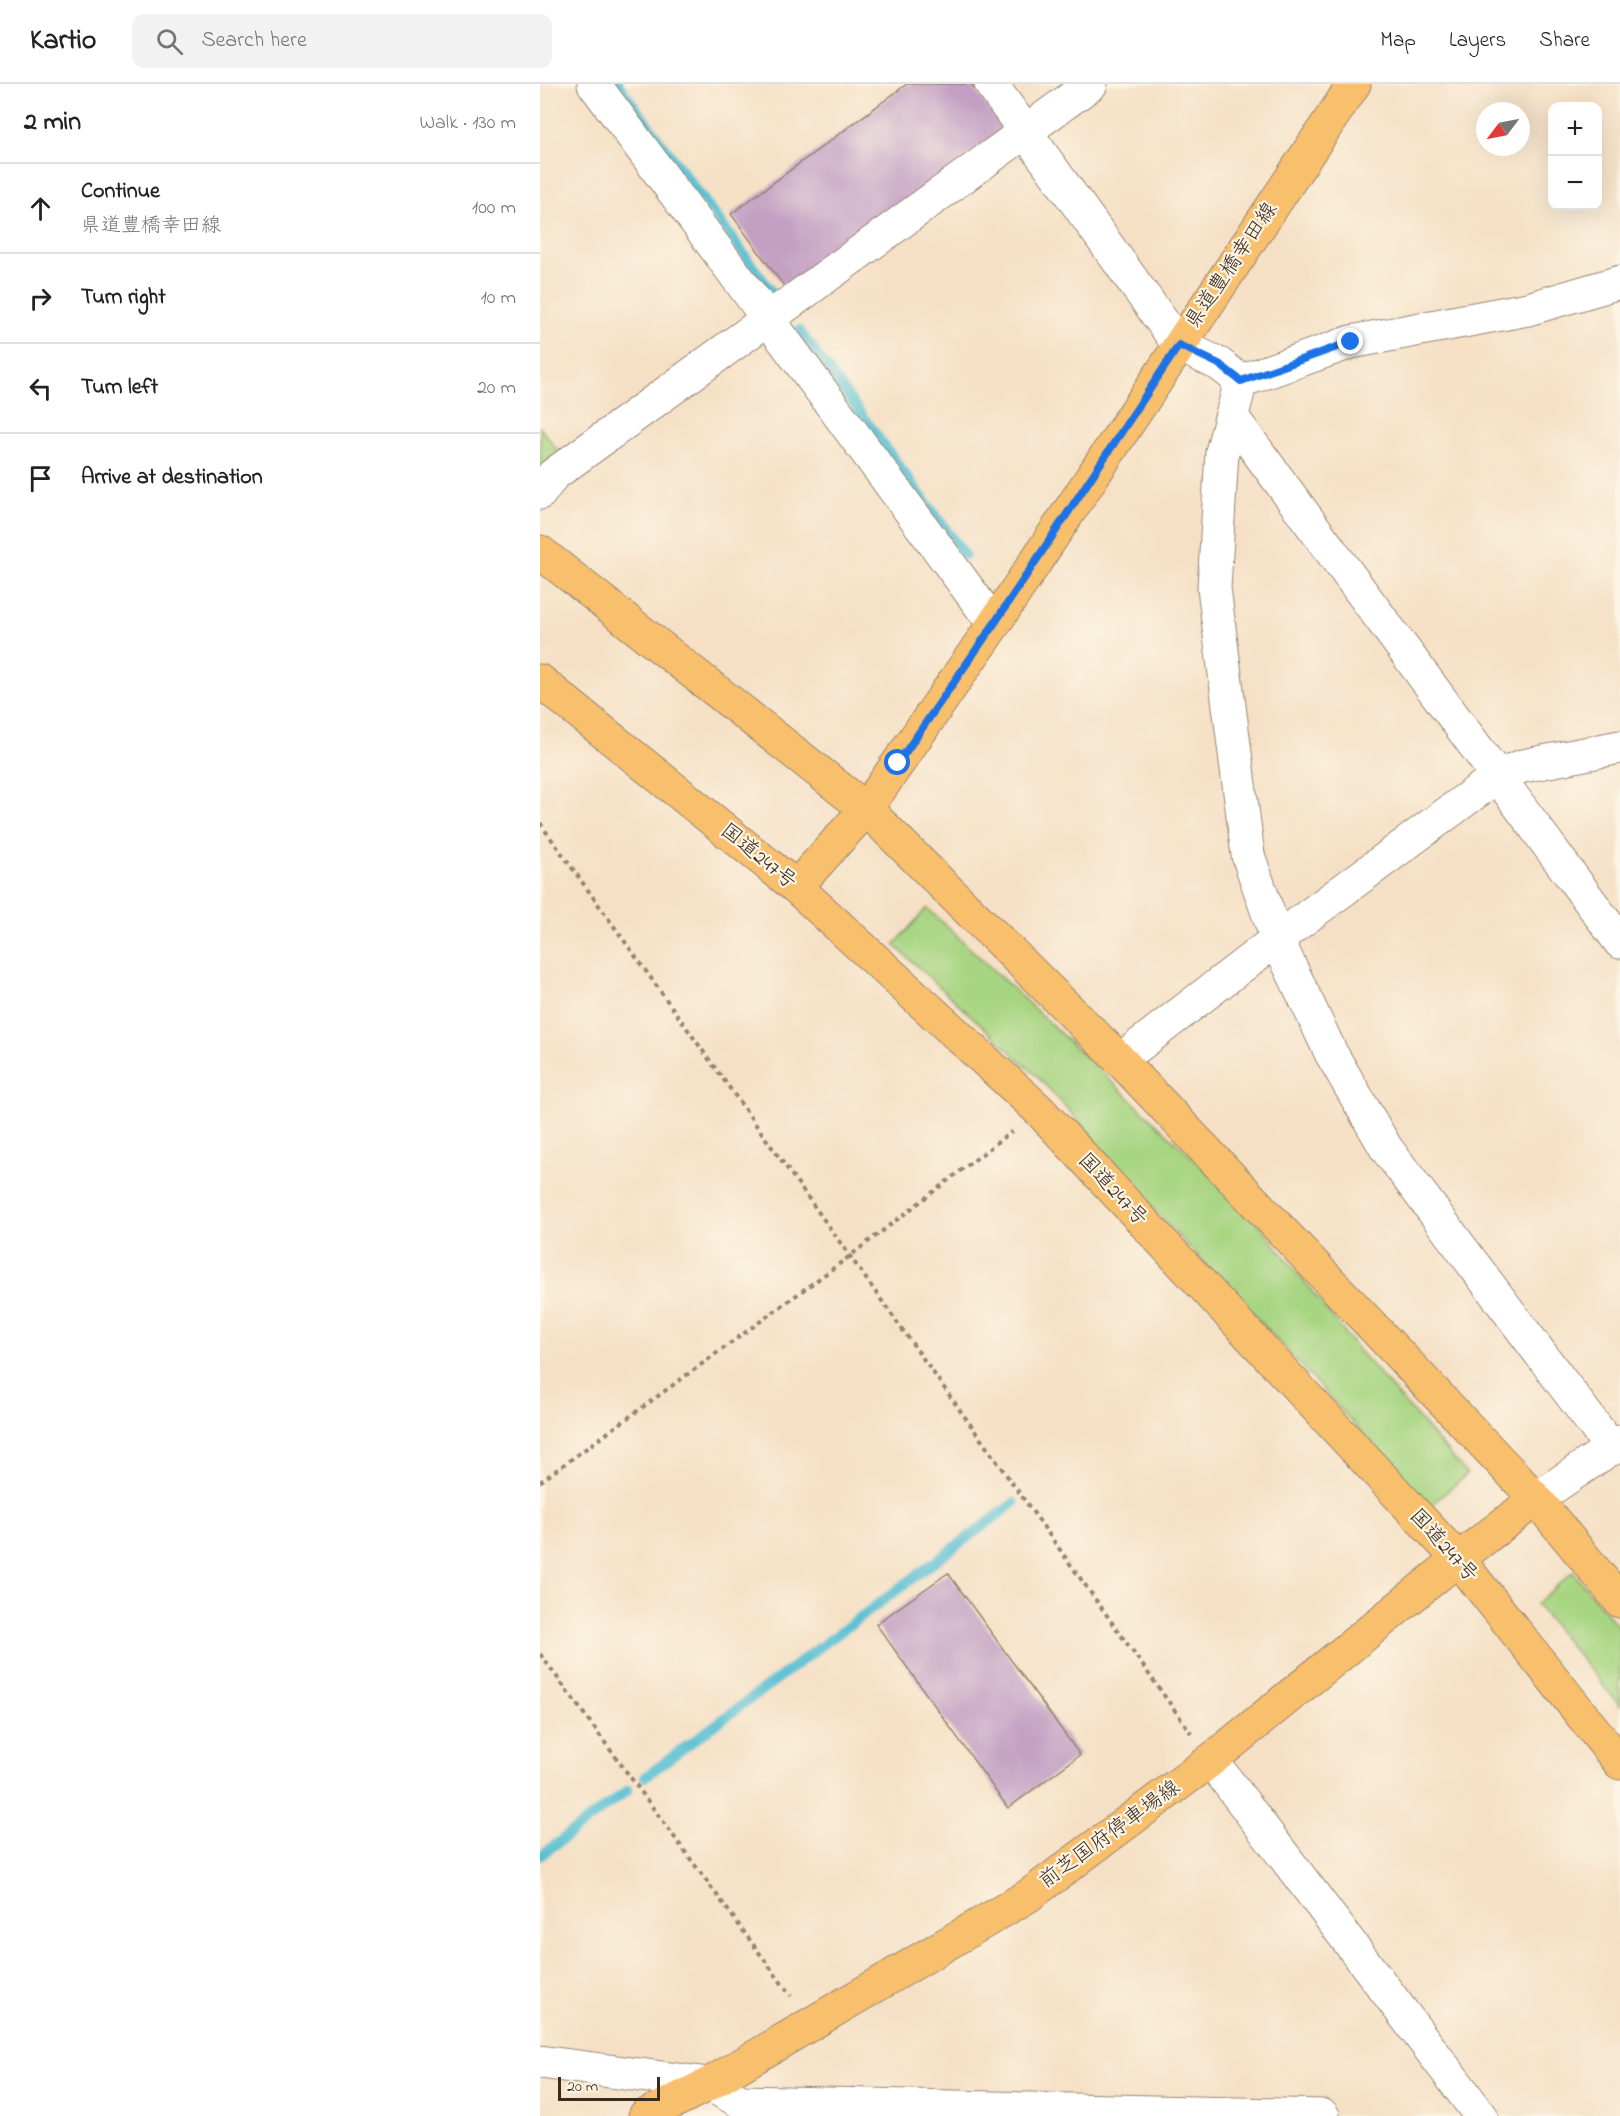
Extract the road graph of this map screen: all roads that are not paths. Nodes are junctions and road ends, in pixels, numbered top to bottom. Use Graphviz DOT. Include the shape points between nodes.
graph roads {
  1 [pos="594,84"];
  2 [pos="991,84"];
  3 [pos="1091,84"];
  4 [pos="1354,84"];
  5 [pos="1025,131"];
  6 [pos="1620,282"];
  7 [pos="767,318"];
  8 [pos="1179,345"];
  9 [pos="1241,381"];
  10 [pos="1232,417"];
  11 [pos="540,493"];
  12 [pos="540,552"];
  13 [pos="994,624"];
  14 [pos="540,681"];
  15 [pos="1620,747"];
  16 [pos="1499,776"];
  17 [pos="866,809"];
  18 [pos="796,887"];
  19 [pos="1277,939"];
  20 [pos="1620,942"];
  21 [pos="1120,1060"];
  22 [pos="1616,1445"];
  23 [pos="1536,1499"];
  24 [pos="1458,1559"];
  25 [pos="1620,1601"];
  26 [pos="1211,1760"];
  27 [pos="1620,1763"];
  28 [pos="540,2062"];
  29 [pos="709,2084"];
  30 [pos="645,2116"];
  31 [pos="1323,2116"];
  32 [pos="1481,2116"];
  1 -- 7 [label="street"];
  2 -- 5 [label="street"];
  3 -- 5 [label="street"];
  4 -- 8 [label="main road, 県道豊橋幸田線"];
  5 -- 7 [label="street"];
  5 -- 8 [label="street"];
  6 -- 9 [label="street" via="1528,309 1351,342"];
  7 -- 11 [label="street" via="553,475"];
  7 -- 13 [label="street"];
  8 -- 9 [label="street" via="1219,364"];
  8 -- 13 [label="main road, 県道豊橋幸田線"];
  9 -- 10 [label="street"];
  10 -- 16 [label="street"];
  10 -- 19 [label="street" via="1222,452 1214,588 1248,855"];
  12 -- 17 [label="main road"];
  13 -- 17 [label="main road, 県道豊橋幸田線"];
  14 -- 18 [label="main road, 国道247号"];
  15 -- 16 [label="street" via="1523,766"];
  16 -- 19 [label="street"];
  16 -- 20 [label="street"];
  17 -- 18 [label="main road, 県道豊橋幸田線"];
  17 -- 21 [label="main road"];
  18 -- 24 [label="main road, 国道247号" via="1039,1110"];
  19 -- 21 [label="street"];
  19 -- 22 [label="street" via="1331,1053 1386,1148"];
  21 -- 23 [label="main road"];
  22 -- 23 [label="street"];
  23 -- 24 [label="main road, 前芝国府停車場線"];
  23 -- 25 [label="main road"];
  24 -- 26 [label="main road, 前芝国府停車場線"];
  24 -- 27 [label="main road, 国道247号"];
  26 -- 29 [label="main road, 前芝国府停車場線" via="1028,1896"];
  26 -- 32 [label="street"];
  28 -- 29 [label="street"];
  29 -- 30 [label="main road, 前芝国府停車場線"];
  29 -- 31 [label="street" via="741,2102"];
}
